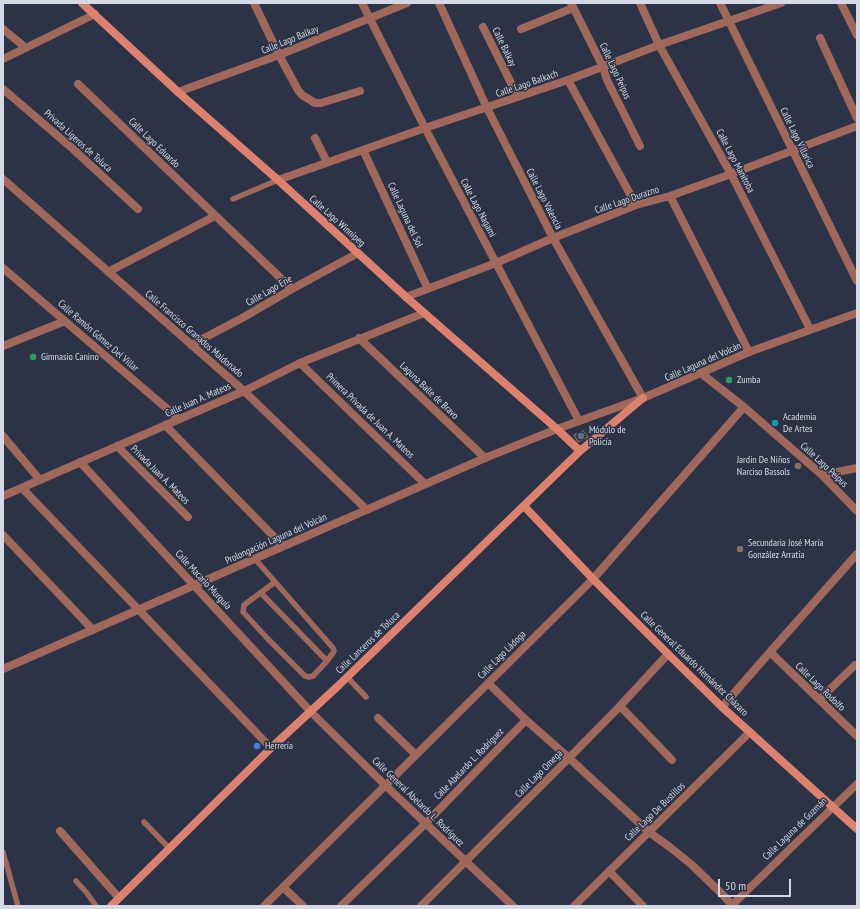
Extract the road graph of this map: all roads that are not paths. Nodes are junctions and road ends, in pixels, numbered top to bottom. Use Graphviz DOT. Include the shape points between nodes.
graph roads {
  1 [pos="82,3"];
  2 [pos="254,3"];
  3 [pos="362,3"];
  4 [pos="408,3"];
  5 [pos="439,3"];
  6 [pos="640,3"];
  7 [pos="720,3"];
  8 [pos="781,3"];
  9 [pos="841,3"];
  10 [pos="572,6"];
  11 [pos="95,14"];
  12 [pos="370,18"];
  13 [pos="729,21"];
  14 [pos="484,27"];
  15 [pos="3,29"];
  16 [pos="521,29"];
  17 [pos="857,35"];
  18 [pos="820,38"];
  19 [pos="660,45"];
  20 [pos="26,48"];
  21 [pos="279,55"];
  22 [pos="3,59"];
  23 [pos="603,67"];
  24 [pos="568,80"];
  25 [pos="78,84"];
  26 [pos="3,89"];
  27 [pos="360,91"];
  28 [pos="178,92"];
  29 [pos="518,97"];
  30 [pos="487,108"];
  31 [pos="857,118"];
  32 [pos="857,126"];
  33 [pos="425,128"];
  34 [pos="315,138"];
  35 [pos="640,146"];
  36 [pos="363,150"];
  37 [pos="793,151"];
  38 [pos="327,162"];
  39 [pos="731,174"];
  40 [pos="3,179"];
  41 [pos="278,180"];
  42 [pos="670,196"];
  43 [pos="234,199"];
  44 [pos="636,206"];
  45 [pos="138,209"];
  46 [pos="216,216"];
  47 [pos="553,238"];
  48 [pos="358,253"];
  49 [pos="496,263"];
  50 [pos="3,268"];
  51 [pos="108,272"];
  52 [pos="857,281"];
  53 [pos="292,289"];
  54 [pos="428,289"];
  55 [pos="406,297"];
  56 [pos="424,313"];
  57 [pos="857,313"];
  58 [pos="65,321"];
  59 [pos="810,329"];
  60 [pos="359,338"];
  61 [pos="191,345"];
  62 [pos="3,346"];
  63 [pos="749,352"];
  64 [pos="300,363"];
  65 [pos="702,374"];
  66 [pos="244,391"];
  67 [pos="643,398"];
  68 [pos="744,407"];
  69 [pos="179,419"];
  70 [pos="579,421"];
  71 [pos="165,425"];
  72 [pos="557,429"];
  73 [pos="3,436"];
  74 [pos="117,446"];
  75 [pos="580,451"];
  76 [pos="485,458"];
  77 [pos="80,462"];
  78 [pos="857,468"];
  79 [pos="822,475"];
  80 [pos="40,480"];
  81 [pos="425,484"];
  82 [pos="22,488"];
  83 [pos="3,496"];
  84 [pos="524,506"];
  85 [pos="368,510"];
  86 [pos="857,511"];
  87 [pos="188,517"];
  88 [pos="3,535"];
  89 [pos="283,546"];
  90 [pos="857,554"];
  91 [pos="255,559"];
  92 [pos="593,579"];
  93 [pos="275,582"];
  94 [pos="194,586"];
  95 [pos="261,592"];
  96 [pos="139,610"];
  97 [pos="93,630"];
  98 [pos="770,652"];
  99 [pos="668,654"];
  100 [pos="327,661"];
  101 [pos="855,665"];
  102 [pos="3,669"];
  103 [pos="347,677"];
  104 [pos="488,683"];
  105 [pos="366,697"];
  106 [pos="820,699"];
  107 [pos="620,706"];
  108 [pos="722,707"];
  109 [pos="311,712"];
  110 [pos="378,718"];
  111 [pos="526,720"];
  112 [pos="750,732"];
  113 [pos="857,736"];
  114 [pos="271,748"];
  115 [pos="416,755"];
  116 [pos="569,758"];
  117 [pos="672,760"];
  118 [pos="857,784"];
  119 [pos="385,785"];
  120 [pos="833,807"];
  121 [pos="144,822"];
  122 [pos="425,824"];
  123 [pos="857,829"];
  124 [pos="60,831"];
  125 [pos="649,832"];
  126 [pos="169,848"];
  127 [pos="3,852"];
  128 [pos="466,862"];
  129 [pos="609,871"];
  130 [pos="76,881"];
  131 [pos="283,887"];
  132 [pos="119,898"];
  133 [pos="18,906"];
  134 [pos="96,906"];
  135 [pos="111,906"];
  136 [pos="264,906"];
  137 [pos="303,906"];
  138 [pos="341,906"];
  139 [pos="421,906"];
  140 [pos="513,906"];
  141 [pos="574,906"];
  142 [pos="643,906"];
  143 [pos="732,906"];
  1 -- 11 [label="main road, Calle Lago Winnipeg"];
  2 -- 21 [label="street"];
  3 -- 12 [label="street, Calle Lago Nagami"];
  4 -- 12 [label="street, Calle Lago Balkay"];
  5 -- 30 [label="street, Calle Lago Valencia"];
  6 -- 19 [label="street, Calle Lago Manitoba"];
  7 -- 13 [label="street, Calle Lago Villarica"];
  8 -- 13 [label="street, Calle Lago Balkach"];
  9 -- 17 [label="street"];
  10 -- 16 [label="street"];
  10 -- 23 [label="street, Calle Lago Peipus"];
  11 -- 20 [label="street"];
  11 -- 28 [label="main road, Calle Lago Winnipeg"];
  12 -- 21 [label="street, Calle Lago Balkay"];
  12 -- 33 [label="street, Calle Lago Nagami"];
  13 -- 19 [label="street, Calle Lago Balkach"];
  13 -- 37 [label="street, Calle Lago Villarica"];
  14 -- 29 [label="street, Calle Balkay"];
  15 -- 20 [label="street"];
  18 -- 31 [label="street"];
  19 -- 23 [label="street, Calle Lago Balkach"];
  19 -- 39 [label="street, Calle Lago Manitoba"];
  20 -- 22 [label="street"];
  21 -- 27 [label="street" via="298,90 315,103"];
  21 -- 28 [label="street, Calle Lago Balkay"];
  23 -- 24 [label="street, Calle Lago Balkach"];
  23 -- 35 [label="street, Calle Lago Peipus"];
  24 -- 29 [label="street, Calle Lago Balkach"];
  24 -- 44 [label="street"];
  25 -- 46 [label="street, Calle Lago Eduardo"];
  26 -- 45 [label="street, Privada Ligeros de Toluca"];
  28 -- 41 [label="main road, Calle Lago Winnipeg"];
  29 -- 30 [label="street, Calle Lago Balkach"];
  30 -- 33 [label="street, Calle Lago Balkach"];
  30 -- 47 [label="street, Calle Lago Valencia"];
  32 -- 37 [label="street, Calle Lago Durazno"];
  33 -- 36 [label="street, Calle Lago Balkach"];
  33 -- 49 [label="street, Calle Lago Nagami"];
  34 -- 38 [label="street"];
  36 -- 38 [label="street, Calle Lago Balkach"];
  36 -- 54 [label="street, Calle Laguna del Sol"];
  37 -- 39 [label="street, Calle Lago Durazno"];
  37 -- 52 [label="street, Calle Lago Villarica"];
  38 -- 41 [label="street, Calle Lago Balkach"];
  39 -- 42 [label="street, Calle Lago Durazno"];
  39 -- 59 [label="street, Calle Lago Manitoba"];
  40 -- 51 [label="street, Calle Francisco Granados Maldonado"];
  41 -- 43 [label="lane"];
  41 -- 48 [label="main road, Calle Lago Winnipeg"];
  42 -- 44 [label="street, Calle Lago Durazno"];
  42 -- 63 [label="street"];
  44 -- 47 [label="street, Calle Lago Durazno"];
  46 -- 51 [label="street"];
  46 -- 53 [label="street, Calle Lago Eduardo"];
  47 -- 49 [label="street, Calle Lago Durazno"];
  47 -- 67 [label="street, Calle Lago Valencia"];
  48 -- 53 [label="street, Calle Lago Erie"];
  48 -- 55 [label="main road, Calle Lago Winnipeg"];
  49 -- 54 [label="street, Calle Lago Durazno"];
  49 -- 70 [label="street, Calle Lago Nagami"];
  50 -- 58 [label="street, Calle Ramón Gómez Del Villar"];
  51 -- 61 [label="street, Calle Francisco Granados Maldonado"];
  53 -- 61 [label="street, Calle Lago Erie"];
  54 -- 55 [label="street, Calle Lago Durazno"];
  55 -- 56 [label="main road, Calle Lago Winnipeg"];
  56 -- 60 [label="street, Calle Juan A. Mateos"];
  56 -- 72 [label="main road, Calle Lago Winnipeg"];
  57 -- 59 [label="street, Calle Laguna del Volcán"];
  58 -- 62 [label="street"];
  58 -- 69 [label="street, Calle Ramón Gómez Del Villar"];
  59 -- 63 [label="street, Calle Laguna del Volcán"];
  60 -- 64 [label="street, Calle Juan A. Mateos"];
  60 -- 76 [label="street, Laguna Balle de Bravo"];
  61 -- 66 [label="street, Calle Francisco Granados Maldonado"];
  63 -- 65 [label="street, Calle Laguna del Volcán"];
  64 -- 66 [label="street, Calle Juan A. Mateos"];
  64 -- 81 [label="street, Primera Privada de Juan A. Mateos"];
  65 -- 67 [label="street, Calle Laguna del Volcán"];
  65 -- 68 [label="street, Calle Lago Peipus"];
  66 -- 69 [label="street, Calle Juan A. Mateos"];
  66 -- 85 [label="street, Calle Francisco Granados Maldonado"];
  67 -- 70 [label="street, Calle Laguna del Volcán"];
  67 -- 75 [label="main road, Calle Lanceros de Toluca"];
  68 -- 79 [label="street, Calle Lago Peipus"];
  68 -- 92 [label="street, Calle Lago Ládoga"];
  69 -- 71 [label="street, Calle Juan A. Mateos"];
  70 -- 72 [label="street, Calle Laguna del Volcán"];
  71 -- 74 [label="street, Calle Juan A. Mateos"];
  71 -- 89 [label="street"];
  72 -- 75 [label="main road, Calle Lago Winnipeg"];
  72 -- 76 [label="street, Prolongación Laguna del Volcán"];
  73 -- 80 [label="street"];
  74 -- 77 [label="street, Calle Juan A. Mateos"];
  74 -- 87 [label="street, Privada Juan A. Mateos"];
  75 -- 84 [label="main road, Calle Lanceros de Toluca"];
  76 -- 81 [label="street, Prolongación Laguna del Volcán"];
  77 -- 80 [label="street, Calle Juan A. Mateos"];
  77 -- 94 [label="street, Calle Macario Murguía"];
  78 -- 79 [label="street"];
  79 -- 86 [label="street, Calle Lago Peipus"];
  80 -- 82 [label="street, Calle Juan A. Mateos"];
  81 -- 85 [label="street, Prolongación Laguna del Volcán"];
  82 -- 83 [label="street, Calle Juan A. Mateos"];
  82 -- 96 [label="street"];
  84 -- 92 [label="main road, Calle General Eduardo Hernández Cházaro"];
  84 -- 103 [label="main road, Calle Lanceros de Toluca"];
  85 -- 89 [label="street, Prolongación Laguna del Volcán"];
  88 -- 97 [label="street"];
  89 -- 91 [label="street, Prolongación Laguna del Volcán"];
  90 -- 98 [label="street"];
  91 -- 93 [label="lane"];
  91 -- 94 [label="street, Prolongación Laguna del Volcán"];
  92 -- 99 [label="main road, Calle General Eduardo Hernández Cházaro"];
  92 -- 104 [label="street, Calle Lago Ládoga"];
  93 -- 95 [label="lane"];
  93 -- 100 [label="lane" via="333,648 334,651"];
  94 -- 96 [label="street, Prolongación Laguna del Volcán"];
  94 -- 109 [label="street, Calle Macario Murguía"];
  95 -- 100 [label="lane"];
  95 -- 100 [label="lane" via="244,605 243,612 268,639 305,676 313,676"];
  96 -- 97 [label="street, Prolongación Laguna del Volcán"];
  96 -- 114 [label="street"];
  97 -- 102 [label="street, Prolongación Laguna del Volcán"];
  98 -- 106 [label="street, Calle Lago Rodolfo"];
  98 -- 108 [label="street"];
  99 -- 107 [label="street, Calle Lago Omega"];
  99 -- 108 [label="main road, Calle General Eduardo Hernández Cházaro"];
  101 -- 106 [label="street"];
  103 -- 105 [label="lane"];
  103 -- 109 [label="main road, Calle Lanceros de Toluca"];
  104 -- 111 [label="street"];
  104 -- 115 [label="street, Calle Lago Ládoga"];
  106 -- 113 [label="street, Calle Lago Rodolfo"];
  107 -- 116 [label="street, Calle Lago Omega"];
  107 -- 117 [label="street"];
  108 -- 112 [label="main road, Calle General Eduardo Hernández Cházaro"];
  109 -- 114 [label="main road, Calle Lanceros de Toluca"];
  109 -- 119 [label="street, Calle General Abelardo L. Rodríguez"];
  110 -- 115 [label="street"];
  111 -- 116 [label="street"];
  111 -- 122 [label="street, Calle Abelardo L. Rodríguez"];
  112 -- 120 [label="main road, Calle General Eduardo Hernández Cházaro"];
  112 -- 125 [label="street, Calle Lago De Bustillos"];
  114 -- 126 [label="main road, Calle Lanceros de Toluca"];
  115 -- 119 [label="street, Calle Lago Ládoga"];
  116 -- 125 [label="street"];
  116 -- 128 [label="street, Calle Lago Omega"];
  118 -- 120 [label="street, Calle Laguna de Guzmán"];
  119 -- 122 [label="street, Calle General Abelardo L. Rodríguez"];
  119 -- 131 [label="street, Calle Lago Ládoga"];
  120 -- 123 [label="main road, Calle General Eduardo Hernández Cházaro"];
  120 -- 143 [label="street, Calle Laguna de Guzmán"];
  121 -- 126 [label="lane"];
  122 -- 128 [label="street, Calle General Abelardo L. Rodríguez"];
  122 -- 138 [label="street, Calle Abelardo L. Rodríguez"];
  124 -- 132 [label="street"];
  125 -- 129 [label="street, Calle Lago De Bustillos"];
  125 -- 143 [label="street" via="692,866"];
  126 -- 132 [label="main road, Calle Lanceros de Toluca"];
  127 -- 133 [label="lane"];
  128 -- 139 [label="street, Calle Lago Omega"];
  128 -- 140 [label="street, Calle General Abelardo L. Rodríguez"];
  129 -- 141 [label="street, Calle Lago De Bustillos"];
  129 -- 142 [label="street"];
  130 -- 134 [label="lane"];
  131 -- 136 [label="street, Calle Lago Ládoga"];
  131 -- 137 [label="street"];
  132 -- 135 [label="main road, Calle Lanceros de Toluca"];
}
